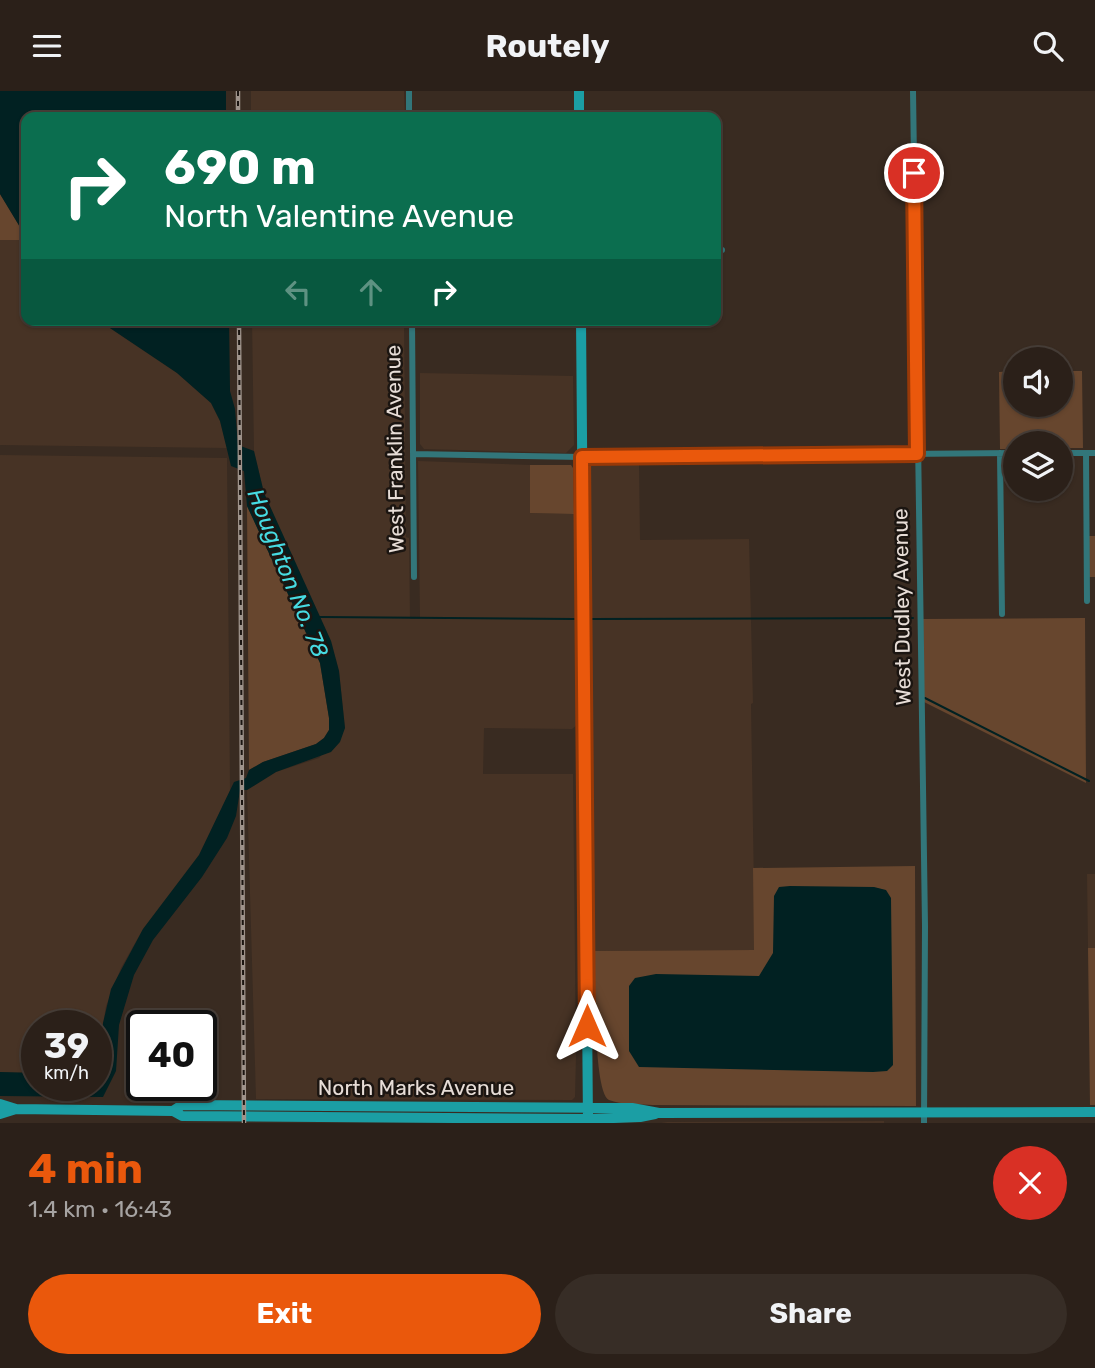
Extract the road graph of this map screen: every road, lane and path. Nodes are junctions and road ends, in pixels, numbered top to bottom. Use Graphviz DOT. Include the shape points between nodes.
graph roads {
  1 [pos="409,91"];
  2 [pos="579,91"];
  3 [pos="913,91"];
  4 [pos="409,112"];
  5 [pos="579,112"];
  6 [pos="412,326"];
  7 [pos="581,326"];
  8 [pos="1000,453"];
  9 [pos="1073,453"];
  10 [pos="1086,453"];
  11 [pos="1095,453"];
  12 [pos="413,454"];
  13 [pos="917,454"];
  14 [pos="582,457"];
  15 [pos="414,577"];
  16 [pos="1087,601"];
  17 [pos="1002,614"];
  18 [pos="0,1104"];
  19 [pos="16,1109"];
  20 [pos="1095,1112"];
  21 [pos="0,1114"];
  22 [pos="588,1117"];
  23 [pos="924,1118"];
  1 -- 4 [label="street"];
  2 -- 5 [label="main road"];
  3 -- 13 [label="street, West Dudley Avenue"];
  6 -- 12 [label="street, West Franklin Avenue"];
  7 -- 14 [label="main road"];
  8 -- 13 [label="street"];
  8 -- 17 [label="street"];
  9 -- 10 [label="street"];
  10 -- 11 [label="street"];
  10 -- 16 [label="street"];
  12 -- 14 [label="street"];
  12 -- 15 [label="street, West Franklin Avenue"];
  13 -- 14 [label="street"];
  13 -- 23 [label="street, West Dudley Avenue"];
  14 -- 22 [label="main road"];
  18 -- 19 [label="main road, North Marks Avenue"];
  19 -- 21 [label="main road, North Marks Avenue"];
  19 -- 22 [label="main road, North Marks Avenue" via="173,1111 182,1105"];
  20 -- 23 [label="main road, North Marks Avenue"];
  22 -- 23 [label="main road, North Marks Avenue" via="632,1108 659,1113"];
}
